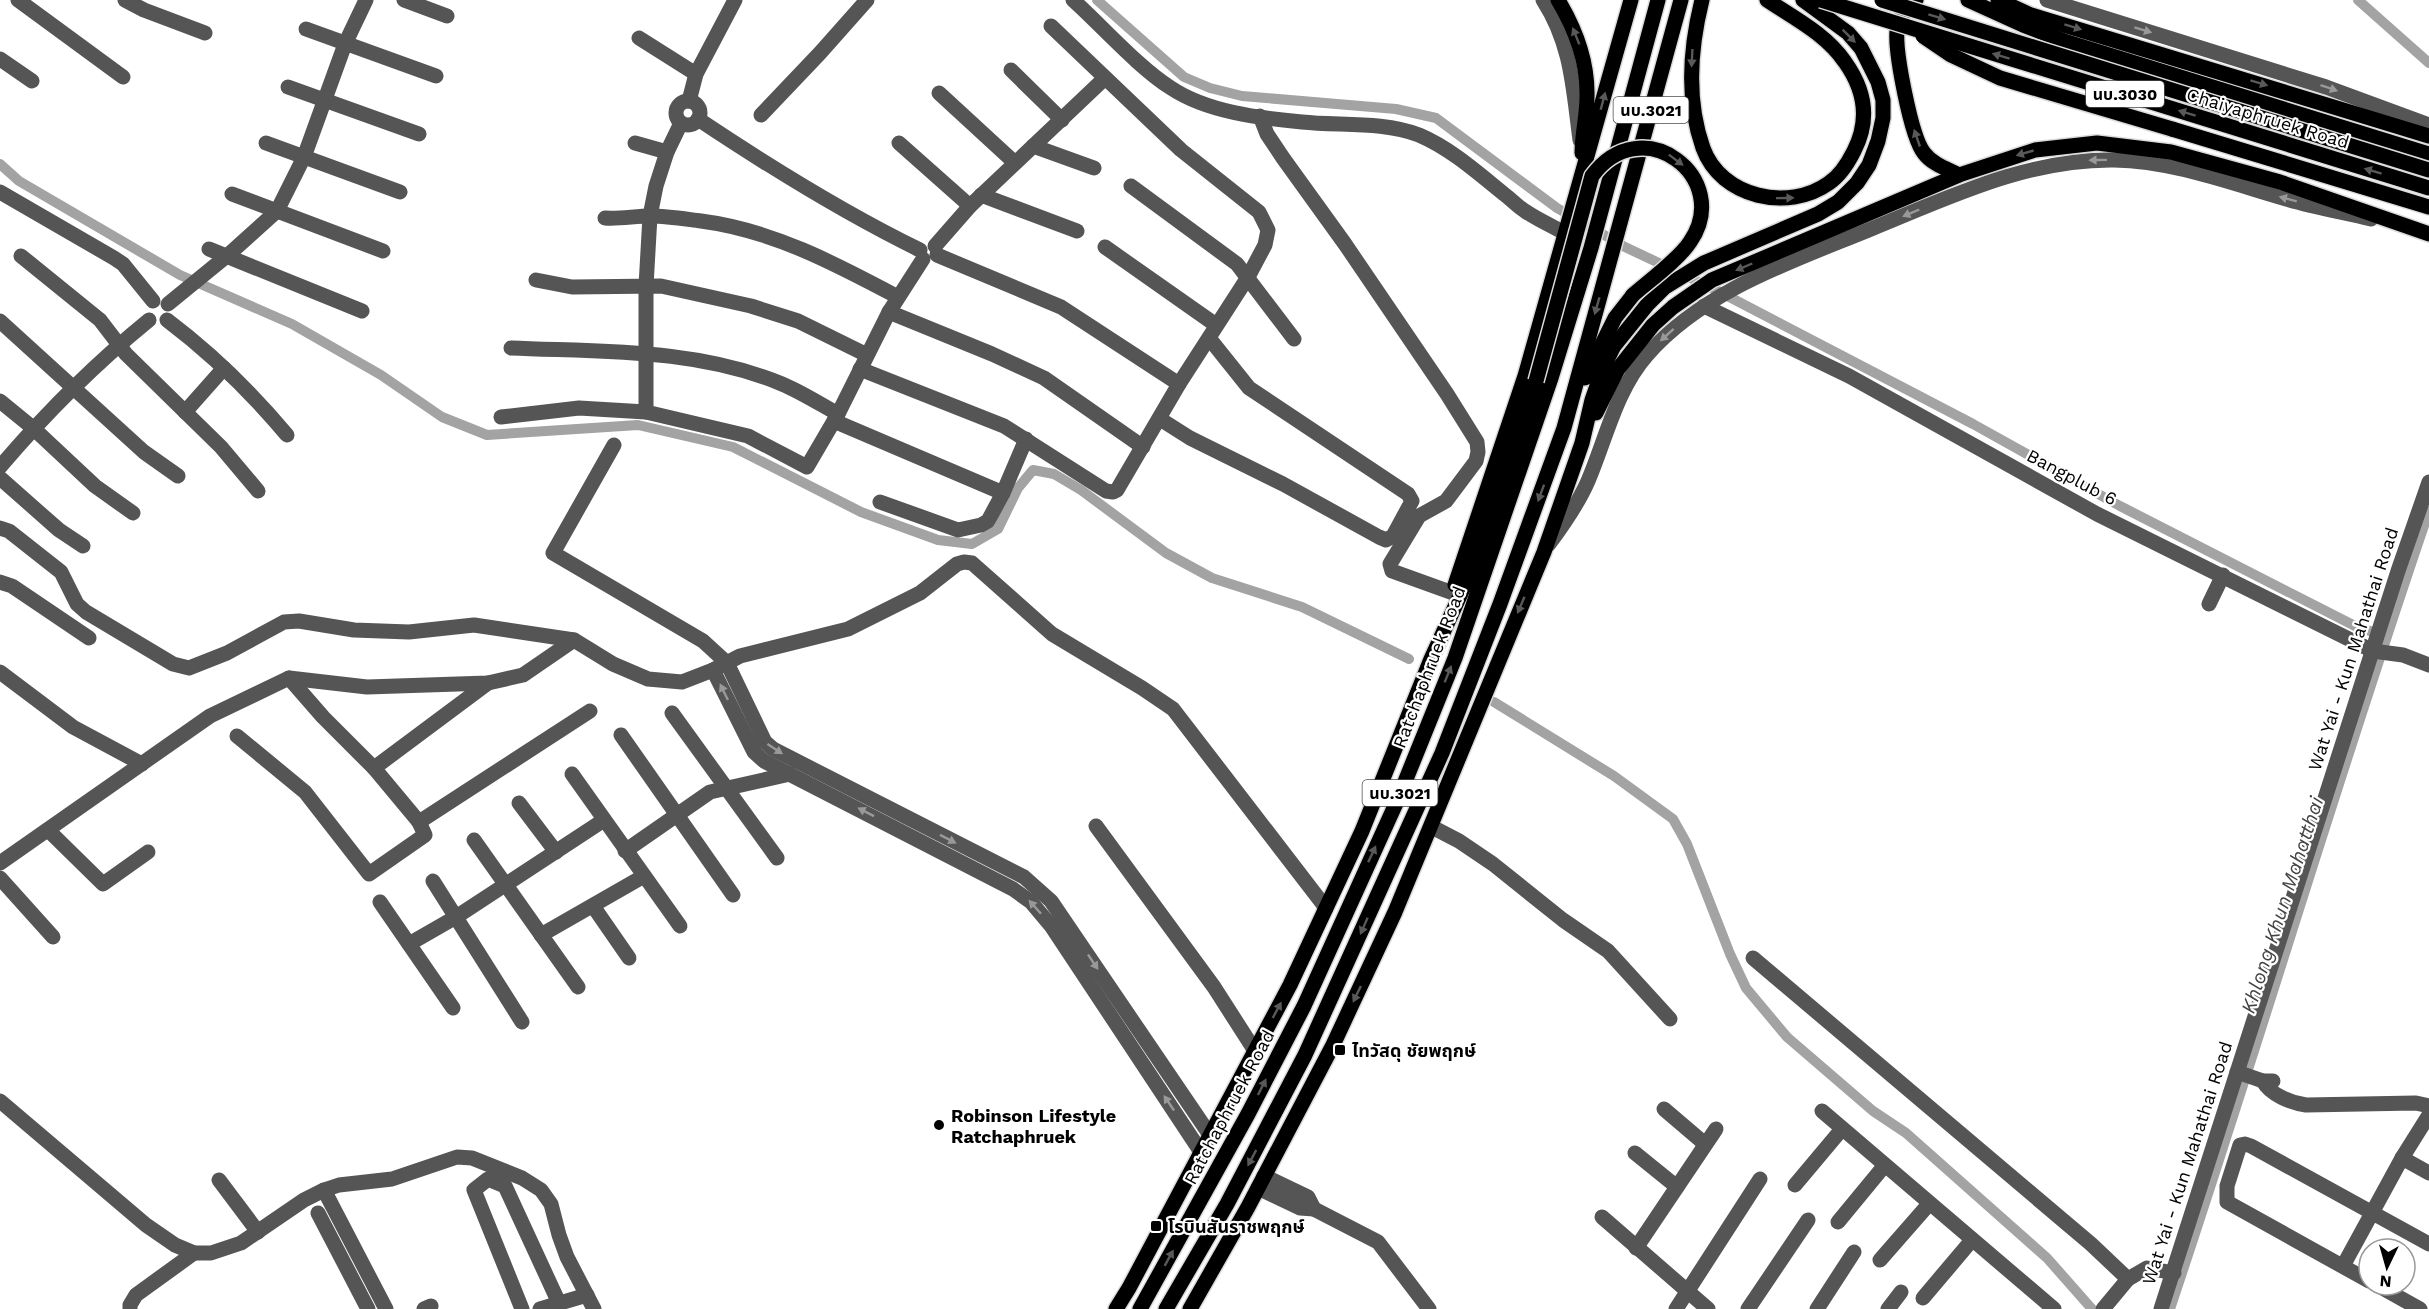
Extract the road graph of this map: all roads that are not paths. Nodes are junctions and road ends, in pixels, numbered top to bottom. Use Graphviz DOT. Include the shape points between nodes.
graph roads {
  1 [pos="18,0"];
  2 [pos="125,0"];
  3 [pos="366,0"];
  4 [pos="404,0"];
  5 [pos="735,0"];
  6 [pos="867,0"];
  7 [pos="1073,0"];
  8 [pos="1543,0"];
  9 [pos="1557,0"];
  10 [pos="1631,0"];
  11 [pos="1658,0"];
  12 [pos="1682,0"];
  13 [pos="1702,0"];
  14 [pos="1767,0"];
  15 [pos="1803,0"];
  16 [pos="1821,0"];
  17 [pos="1877,0"];
  18 [pos="1882,0"];
  19 [pos="1916,0"];
  20 [pos="1968,0"];
  21 [pos="1998,0"];
  22 [pos="2047,0"];
  23 [pos="447,16"];
  24 [pos="1051,26"];
  25 [pos="306,29"];
  26 [pos="205,33"];
  27 [pos="639,38"];
  28 [pos="345,44"];
  29 [pos="0,59"];
  30 [pos="1011,70"];
  31 [pos="696,74"];
  32 [pos="436,76"];
  33 [pos="123,77"];
  34 [pos="1105,78"];
  35 [pos="32,81"];
  36 [pos="288,87"];
  37 [pos="939,93"];
  38 [pos="325,100"];
  39 [pos="689,101"];
  40 [pos="761,116"];
  41 [pos="1260,116"];
  42 [pos="698,119"];
  43 [pos="1062,120"];
  44 [pos="681,123"];
  45 [pos="2429,125"];
  46 [pos="419,134"];
  47 [pos="2429,136"];
  48 [pos="635,142"];
  49 [pos="266,143"];
  50 [pos="899,143"];
  51 [pos="1033,147"];
  52 [pos="1582,149"];
  53 [pos="667,152"];
  54 [pos="2429,154"];
  55 [pos="304,157"];
  56 [pos="1014,162"];
  57 [pos="1094,168"];
  58 [pos="2429,170"];
  59 [pos="1959,175"];
  60 [pos="1581,177"];
  61 [pos="1131,186"];
  62 [pos="2429,188"];
  63 [pos="0,192"];
  64 [pos="400,192"];
  65 [pos="232,194"];
  66 [pos="976,200"];
  67 [pos="2429,207"];
  68 [pos="277,211"];
  69 [pos="650,216"];
  70 [pos="605,218"];
  71 [pos="1567,227"];
  72 [pos="1077,231"];
  73 [pos="2428,233"];
  74 [pos="1105,246"];
  75 [pos="209,249"];
  76 [pos="383,251"];
  77 [pos="929,252"];
  78 [pos="228,255"];
  79 [pos="21,256"];
  80 [pos="1248,277"];
  81 [pos="536,280"];
  82 [pos="646,286"];
  83 [pos="898,297"];
  84 [pos="1709,302"];
  85 [pos="162,308"];
  86 [pos="362,311"];
  87 [pos="889,312"];
  88 [pos="0,321"];
  89 [pos="1213,332"];
  90 [pos="1294,339"];
  91 [pos="118,345"];
  92 [pos="511,348"];
  93 [pos="646,353"];
  94 [pos="863,362"];
  95 [pos="224,368"];
  96 [pos="1179,384"];
  97 [pos="74,389"];
  98 [pos="0,401"];
  99 [pos="185,412"];
  100 [pos="646,412"];
  101 [pos="501,417"];
  102 [pos="836,418"];
  103 [pos="1160,419"];
  104 [pos="33,428"];
  105 [pos="1564,428"];
  106 [pos="287,435"];
  107 [pos="1026,439"];
  108 [pos="1582,443"];
  109 [pos="614,445"];
  110 [pos="1143,447"];
  111 [pos="0,468"];
  112 [pos="178,476"];
  113 [pos="0,478"];
  114 [pos="2429,482"];
  115 [pos="258,491"];
  116 [pos="1003,493"];
  117 [pos="880,502"];
  118 [pos="133,513"];
  119 [pos="0,528"];
  120 [pos="83,546"];
  121 [pos="1544,552"];
  122 [pos="2223,575"];
  123 [pos="0,582"];
  124 [pos="1453,593"];
  125 [pos="2209,604"];
  126 [pos="89,638"];
  127 [pos="574,640"];
  128 [pos="2377,645"];
  129 [pos="1431,659"];
  130 [pos="2429,665"];
  131 [pos="720,666"];
  132 [pos="0,672"];
  133 [pos="289,678"];
  134 [pos="488,684"];
  135 [pos="590,711"];
  136 [pos="1456,712"];
  137 [pos="672,713"];
  138 [pos="621,735"];
  139 [pos="237,736"];
  140 [pos="141,764"];
  141 [pos="374,768"];
  142 [pos="572,774"];
  143 [pos="790,774"];
  144 [pos="1446,785"];
  145 [pos="726,788"];
  146 [pos="519,803"];
  147 [pos="677,814"];
  148 [pos="604,820"];
  149 [pos="419,822"];
  150 [pos="1096,826"];
  151 [pos="1431,827"];
  152 [pos="48,830"];
  153 [pos="474,840"];
  154 [pos="625,851"];
  155 [pos="148,852"];
  156 [pos="556,852"];
  157 [pos="777,858"];
  158 [pos="0,864"];
  159 [pos="644,876"];
  160 [pos="0,878"];
  161 [pos="433,881"];
  162 [pos="506,885"];
  163 [pos="1357,886"];
  164 [pos="733,895"];
  165 [pos="380,902"];
  166 [pos="593,906"];
  167 [pos="1326,908"];
  168 [pos="456,917"];
  169 [pos="1059,924"];
  170 [pos="680,926"];
  171 [pos="541,935"];
  172 [pos="53,937"];
  173 [pos="409,944"];
  174 [pos="629,958"];
  175 [pos="1753,958"];
  176 [pos="1290,985"];
  177 [pos="578,987"];
  178 [pos="453,1008"];
  179 [pos="1670,1019"];
  180 [pos="522,1022"];
  181 [pos="1255,1051"];
  182 [pos="2251,1077"];
  183 [pos="0,1101"];
  184 [pos="2429,1106"];
  185 [pos="1664,1109"];
  186 [pos="1822,1111"];
  187 [pos="2429,1115"];
  188 [pos="1716,1129"];
  189 [pos="1842,1129"];
  190 [pos="1210,1135"];
  191 [pos="1705,1144"];
  192 [pos="1201,1152"];
  193 [pos="1635,1153"];
  194 [pos="2402,1158"];
  195 [pos="1885,1165"];
  196 [pos="2429,1173"];
  197 [pos="1760,1179"];
  198 [pos="219,1180"];
  199 [pos="1261,1182"];
  200 [pos="1795,1185"];
  201 [pos="1677,1187"];
  202 [pos="324,1190"];
  203 [pos="1929,1204"];
  204 [pos="318,1213"];
  205 [pos="2371,1213"];
  206 [pos="1602,1217"];
  207 [pos="1808,1220"];
  208 [pos="1838,1222"];
  209 [pos="258,1232"];
  210 [pos="1972,1240"];
  211 [pos="2429,1245"];
  212 [pos="1636,1248"];
  213 [pos="1854,1252"];
  214 [pos="194,1253"];
  215 [pos="1880,1260"];
  216 [pos="2343,1266"];
  217 [pos="2174,1273"];
  218 [pos="2357,1274"];
  219 [pos="2128,1279"];
  220 [pos="1129,1288"];
  221 [pos="1689,1290"];
  222 [pos="1900,1292"];
  223 [pos="587,1295"];
  224 [pos="2398,1297"];
  225 [pos="1923,1298"];
  226 [pos="559,1303"];
  227 [pos="1196,1306"];
  228 [pos="130,1309"];
  229 [pos="368,1309"];
  230 [pos="387,1309"];
  231 [pos="522,1309"];
  232 [pos="540,1309"];
  233 [pos="594,1309"];
  234 [pos="1116,1309"];
  235 [pos="1121,1309"];
  236 [pos="1140,1309"];
  237 [pos="1166,1309"];
  238 [pos="1429,1309"];
  239 [pos="1676,1309"];
  240 [pos="1708,1309"];
  241 [pos="1748,1309"];
  242 [pos="1817,1309"];
  243 [pos="1888,1309"];
  244 [pos="2054,1309"];
  245 [pos="2103,1309"];
  246 [pos="2161,1309"];
  247 [pos="2168,1309"];
  248 [pos="2420,1309"];
  1 -- 33 [label="street"];
  2 -- 26 [label="street"];
  3 -- 28 [label="street"];
  4 -- 23 [label="street"];
  5 -- 31 [label="street"];
  6 -- 40 [label="street"];
  7 -- 41 [label="street" via="1171,89 1211,106"];
  8 -- 52 [label="street" via="1553,16 1572,71"];
  52 -- 9 [label="main road, one-way" via="1586,71 1579,39"];
  60 -- 10 [label="main road, one-way"];
  163 -- 11 [label="main road, Ratchaphruek Road / นบ.3021, one-way" via="1398,799 1455,658 1551,378 1592,248"];
  12 -- 105 [label="main road, นบ.3021, one-way"];
  13 -- 14 [label="main road, one-way" via="1692,49 1691,80 1703,150 1720,175 1753,194 1793,199 1831,182 1846,167 1865,120 1862,95 1845,62 1830,44"];
  15 -- 108 [label="main road, one-way" via="1848,33 1861,48 1878,82 1883,118 1869,165 1838,202 1704,263 1665,288 1647,305 1614,346 1604,366"];
  62 -- 16 [label="main road, Chaiyaphruek Road / นบ.3030, one-way, bridge"];
  17 -- 67 [label="main road, bridge" via="1929,41 2000,78"];
  18 -- 58 [label="main road, Chaiyaphruek Road / นบ.3030, one-way, bridge"];
  59 -- 19 [label="main road, one-way" via="1924,153 1911,120 1899,59 1898,30 1904,13"];
  20 -- 54 [label="main road" via="2023,25 2123,60"];
  21 -- 47 [label="main road, one-way" via="2031,15"];
  22 -- 45 [label="street, one-way" via="2326,87"];
  24 -- 34 [label="street"];
  25 -- 28 [label="street"];
  27 -- 31 [label="street"];
  28 -- 32 [label="street"];
  28 -- 38 [label="street"];
  29 -- 35 [label="street"];
  30 -- 43 [label="street"];
  31 -- 39 [label="street"];
  34 -- 43 [label="street"];
  34 -- 80 [label="street" via="1202,168 1259,212 1268,237"];
  36 -- 38 [label="street"];
  37 -- 56 [label="street"];
  38 -- 46 [label="street"];
  38 -- 55 [label="street"];
  39 -- 42 [label="street" via="698,108"];
  39 -- 44 [label="street" via="676,109"];
  41 -- 71 [label="street" via="1384,127 1416,134 1457,157 1524,211"];
  41 -- 124 [label="street" via="1267,134 1345,243 1477,442 1476,461 1446,501 1419,516 1390,564 1392,571"];
  42 -- 44 [label="street" via="692,124"];
  42 -- 77 [label="street" via="850,215"];
  43 -- 51 [label="street"];
  44 -- 53 [label="street"];
  48 -- 53 [label="street"];
  49 -- 55 [label="street"];
  50 -- 66 [label="street"];
  51 -- 56 [label="street"];
  51 -- 57 [label="street"];
  52 -- 60 [label="main road"];
  53 -- 69 [label="street"];
  55 -- 64 [label="street"];
  55 -- 68 [label="street"];
  56 -- 66 [label="street"];
  73 -- 59 [label="main road, one-way" via="2280,182 2171,152 2126,145 2082,144 2036,150"];
  59 -- 108 [label="main road, one-way" via="1712,280 1672,307 1633,349 1614,377"];
  60 -- 71 [label="main road"];
  61 -- 80 [label="street" via="1237,264"];
  63 -- 85 [label="street" via="123,264"];
  65 -- 68 [label="street"];
  66 -- 72 [label="street"];
  66 -- 77 [label="street"];
  68 -- 76 [label="street"];
  68 -- 78 [label="street"];
  69 -- 70 [label="street"];
  69 -- 82 [label="street"];
  69 -- 83 [label="street" via="704,222 770,237"];
  71 -- 124 [label="main road" via="1512,416"];
  73 -- 84 [label="street, one-way" via="2153,163 2072,161 2012,174 1948,197"];
  74 -- 89 [label="street"];
  75 -- 78 [label="street"];
  77 -- 83 [label="street"];
  77 -- 96 [label="street" via="1060,307"];
  78 -- 85 [label="street"];
  78 -- 86 [label="street"];
  79 -- 91 [label="street" via="100,320"];
  80 -- 89 [label="street"];
  80 -- 90 [label="street"];
  81 -- 82 [label="street" via="572,287"];
  82 -- 93 [label="street"];
  82 -- 94 [label="street" via="751,306 798,321"];
  83 -- 87 [label="street"];
  84 -- 121 [label="street, one-way" via="1668,333 1645,357 1621,396 1578,503"];
  84 -- 122 [label="street, Bangplub 6" via="2061,495"];
  85 -- 91 [label="street" via="160,324 149,320"];
  85 -- 95 [label="street"];
  87 -- 94 [label="street"];
  87 -- 110 [label="street" via="1044,378"];
  88 -- 97 [label="street"];
  89 -- 96 [label="street"];
  89 -- 103 [label="street" via="1249,388 1408,494 1412,501 1393,536 1386,540 1379,537"];
  91 -- 97 [label="street"];
  91 -- 99 [label="street"];
  92 -- 93 [label="street"];
  93 -- 100 [label="street"];
  93 -- 102 [label="street" via="748,373 782,384"];
  94 -- 102 [label="street"];
  94 -- 107 [label="street"];
  95 -- 99 [label="street"];
  95 -- 106 [label="street"];
  96 -- 103 [label="street"];
  97 -- 104 [label="street"];
  97 -- 112 [label="street" via="144,452"];
  98 -- 104 [label="street"];
  99 -- 115 [label="street"];
  100 -- 101 [label="street" via="579,408"];
  100 -- 102 [label="street" via="748,436 805,467"];
  102 -- 116 [label="street"];
  103 -- 110 [label="street"];
  104 -- 111 [label="street"];
  104 -- 118 [label="street" via="95,486"];
  129 -- 105 [label="main road, one-way, bridge" via="1469,576 1536,381 1592,176 1599,166 1623,150 1642,147 1668,154 1680,162 1698,186 1700,220 1690,243 1633,295 1615,318"];
  105 -- 136 [label="main road, นบ.3021, one-way"];
  107 -- 110 [label="street" via="1113,492"];
  107 -- 116 [label="street"];
  108 -- 121 [label="main road"];
  109 -- 131 [label="street" via="553,553 703,641"];
  113 -- 120 [label="street"];
  114 -- 128 [label="street, Wat Yai - Kun Mahathai Road"];
  116 -- 117 [label="street" via="988,521 958,530"];
  119 -- 127 [label="street" via="61,572 77,604 86,612 181,668 226,653 284,622 408,632 474,625"];
  121 -- 144 [label="main road, one-way"];
  122 -- 125 [label="street"];
  122 -- 128 [label="street, Bangplub 6"];
  123 -- 126 [label="street" via="12,586"];
  124 -- 129 [label="main road"];
  127 -- 131 [label="street" via="613,664 648,679 682,682"];
  127 -- 134 [label="street" via="523,675"];
  128 -- 130 [label="street, Bangplub 6"];
  128 -- 182 [label="street, Wat Yai - Kun Mahathai Road"];
  129 -- 167 [label="main road" via="1362,831"];
  143 -- 131 [label="street, one-way" via="754,752"];
  131 -- 167 [label="street" via="740,656 848,629 920,593 957,564 972,563 1052,634 1173,709"];
  131 -- 169 [label="street, one-way" via="773,749 1024,877 1051,901"];
  132 -- 140 [label="street" via="73,727"];
  133 -- 134 [label="street" via="367,687"];
  133 -- 140 [label="street" via="210,716"];
  133 -- 141 [label="street"];
  134 -- 141 [label="street"];
  135 -- 149 [label="street"];
  136 -- 144 [label="main road"];
  136 -- 237 [label="main road, นบ.3021, one-way" via="1442,753 1305,1055 1227,1204"];
  137 -- 145 [label="street"];
  138 -- 147 [label="street"];
  139 -- 149 [label="street" via="305,792 369,874 425,835"];
  140 -- 152 [label="street"];
  141 -- 149 [label="street"];
  142 -- 148 [label="street"];
  143 -- 145 [label="street"];
  169 -- 143 [label="street, one-way" via="1013,889"];
  144 -- 151 [label="main road, นบ.3021"];
  145 -- 147 [label="street" via="710,792"];
  145 -- 157 [label="street"];
  146 -- 156 [label="street"];
  147 -- 154 [label="street"];
  147 -- 164 [label="street"];
  148 -- 154 [label="street"];
  148 -- 156 [label="street"];
  150 -- 181 [label="street" via="1214,987"];
  151 -- 179 [label="street" via="1493,864 1608,951"];
  151 -- 199 [label="main road, นบ.3021, one-way" via="1338,1035"];
  152 -- 155 [label="street" via="104,885"];
  152 -- 158 [label="street"];
  153 -- 162 [label="street"];
  154 -- 159 [label="street"];
  156 -- 162 [label="street"];
  159 -- 166 [label="street"];
  159 -- 170 [label="street"];
  160 -- 172 [label="street"];
  161 -- 168 [label="street"];
  162 -- 168 [label="street"];
  162 -- 171 [label="street"];
  163 -- 176 [label="main road, นบ.3021"];
  236 -- 163 [label="main road, Ratchaphruek Road / นบ.3021, one-way" via="1289,1036"];
  165 -- 173 [label="street"];
  166 -- 171 [label="street"];
  166 -- 174 [label="street"];
  167 -- 176 [label="main road"];
  168 -- 173 [label="street"];
  168 -- 180 [label="street"];
  169 -- 190 [label="street, one-way"];
  192 -- 169 [label="street, one-way"];
  171 -- 177 [label="street"];
  173 -- 178 [label="street"];
  175 -- 219 [label="street"];
  181 -- 176 [label="main road, Ratchaphruek Road / นบ.3021, one-way"];
  181 -- 190 [label="main road, Ratchaphruek Road / นบ.3021"];
  182 -- 184 [label="street" via="2286,1099 2306,1105"];
  182 -- 217 [label="street, Wat Yai - Kun Mahathai Road"];
  183 -- 214 [label="street" via="146,1225"];
  185 -- 191 [label="street"];
  186 -- 189 [label="street"];
  187 -- 194 [label="street"];
  188 -- 191 [label="street"];
  189 -- 195 [label="street"];
  189 -- 200 [label="street"];
  190 -- 192 [label="main road, Ratchaphruek Road / นบ.3021"];
  191 -- 201 [label="street"];
  192 -- 220 [label="main road, Ratchaphruek Road / นบ.3021"];
  193 -- 201 [label="street"];
  194 -- 196 [label="street"];
  194 -- 205 [label="street"];
  195 -- 203 [label="street"];
  195 -- 208 [label="street"];
  197 -- 221 [label="street"];
  198 -- 209 [label="street"];
  199 -- 227 [label="main road, นบ.3021"];
  199 -- 238 [label="street" via="1308,1197 1314,1209 1378,1242"];
  201 -- 212 [label="street"];
  202 -- 209 [label="street"];
  202 -- 223 [label="street" via="392,1179 458,1157 472,1158 541,1190 551,1204 562,1242"];
  202 -- 230 [label="street"];
  203 -- 210 [label="street"];
  203 -- 215 [label="street"];
  204 -- 229 [label="street"];
  205 -- 211 [label="street"];
  205 -- 216 [label="street"];
  205 -- 216 [label="street" via="2251,1146 2240,1145 2227,1186 2227,1202"];
  206 -- 212 [label="street"];
  207 -- 241 [label="street"];
  209 -- 214 [label="street" via="226,1249"];
  210 -- 225 [label="street"];
  210 -- 244 [label="street"];
  212 -- 221 [label="street"];
  213 -- 242 [label="street"];
  214 -- 228 [label="street" via="136,1296"];
  216 -- 218 [label="street"];
  217 -- 219 [label="street" via="2147,1268"];
  217 -- 246 [label="street, Wat Yai - Kun Mahathai Road"];
  219 -- 245 [label="street"];
  220 -- 234 [label="main road, Ratchaphruek Road / นบ.3021"];
  220 -- 235 [label="main road"];
  221 -- 239 [label="street"];
  221 -- 240 [label="street"];
  222 -- 243 [label="street"];
  223 -- 226 [label="street"];
  223 -- 233 [label="street"];
  224 -- 248 [label="street"];
  226 -- 231 [label="street" via="506,1186 488,1179 474,1190"];
  226 -- 232 [label="street"];
  246 -- 247 [label="street"];
}
